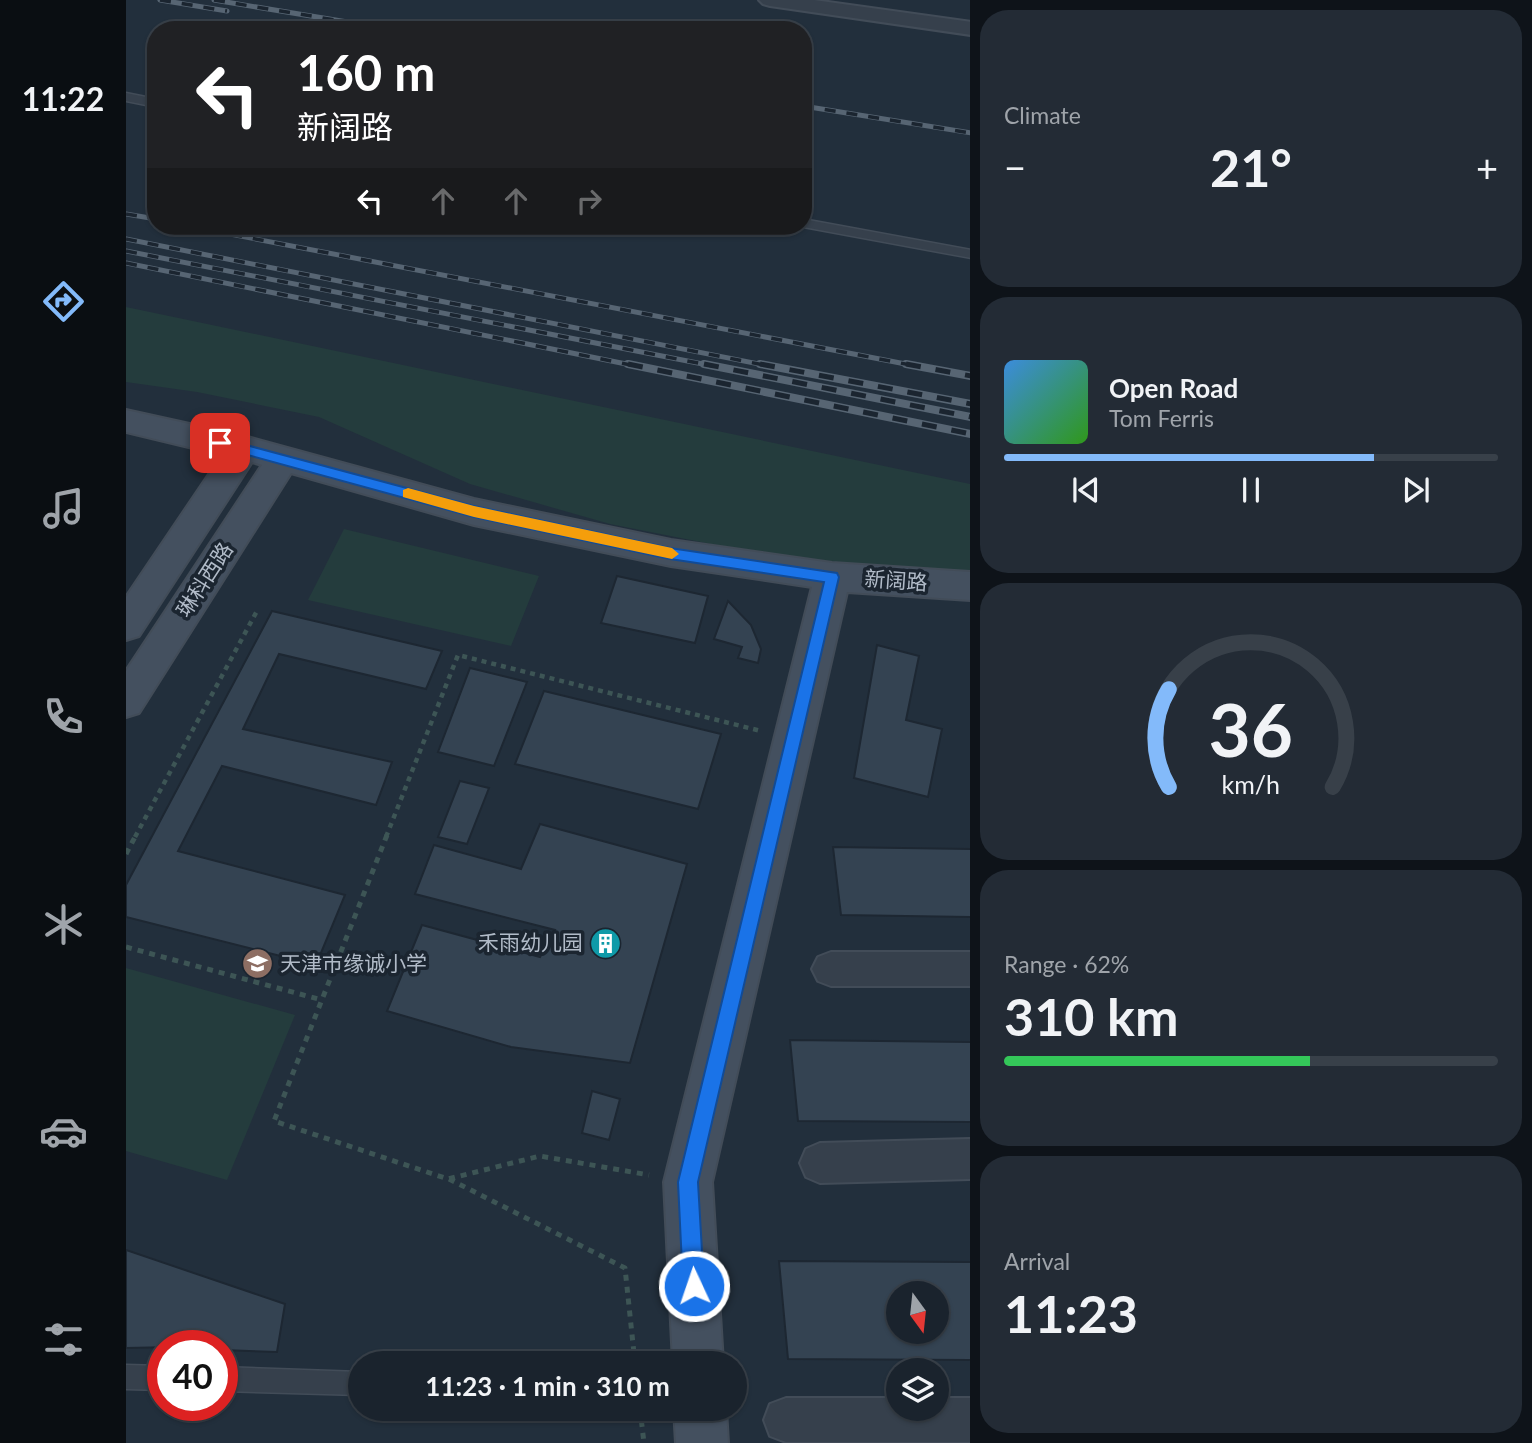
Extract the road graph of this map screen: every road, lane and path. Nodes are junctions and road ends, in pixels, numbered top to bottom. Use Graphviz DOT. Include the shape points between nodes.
graph roads {
  1 [pos="770,0"];
  2 [pos="970,29"];
  3 [pos="126,97"];
  4 [pos="147,101"];
  5 [pos="812,225"];
  6 [pos="970,254"];
  7 [pos="126,421"];
  8 [pos="244,448"];
  9 [pos="283,459"];
  10 [pos="832,577"];
  11 [pos="970,586"];
  12 [pos="258,609"];
  13 [pos="126,626"];
  14 [pos="126,702"];
  15 [pos="793,739"];
  16 [pos="126,854"];
  17 [pos="126,947"];
  18 [pos="831,969"];
  19 [pos="970,969"];
  20 [pos="322,999"];
  21 [pos="970,1159"];
  22 [pos="820,1163"];
  23 [pos="448,1179"];
  24 [pos="688,1182"];
  25 [pos="634,1351"];
  26 [pos="697,1351"];
  27 [pos="126,1377"];
  28 [pos="147,1378"];
  29 [pos="238,1380"];
  30 [pos="348,1384"];
  31 [pos="786,1420"];
  32 [pos="970,1420"];
  33 [pos="641,1421"];
  34 [pos="701,1421"];
  35 [pos="644,1443"];
  36 [pos="702,1443"];
  1 -- 2 [label="street"];
  3 -- 4 [label="lane"];
  5 -- 6 [label="lane"];
  7 -- 8 [label="street, 新阔路"];
  8 -- 9 [label="street, 新阔路"];
  8 -- 13 [label="street, 琳科西路"];
  9 -- 10 [label="street, 新阔路" via="474,512 670,553"];
  9 -- 14 [label="street, 琳科西路"];
  10 -- 11 [label="street, 新阔路"];
  10 -- 15 [label="street"];
  12 -- 16 [label="path"];
  15 -- 20 [label="path" via="457,655"];
  15 -- 24 [label="street"];
  17 -- 20 [label="path"];
  18 -- 19 [label="street"];
  20 -- 23 [label="path" via="274,1121"];
  21 -- 22 [label="street"];
  23 -- 24 [label="path" via="540,1156"];
  23 -- 25 [label="path" via="625,1268"];
  24 -- 26 [label="street"];
  27 -- 28 [label="lane"];
  29 -- 30 [label="lane"];
  31 -- 32 [label="street"];
  33 -- 35 [label="path"];
  34 -- 36 [label="street"];
}
